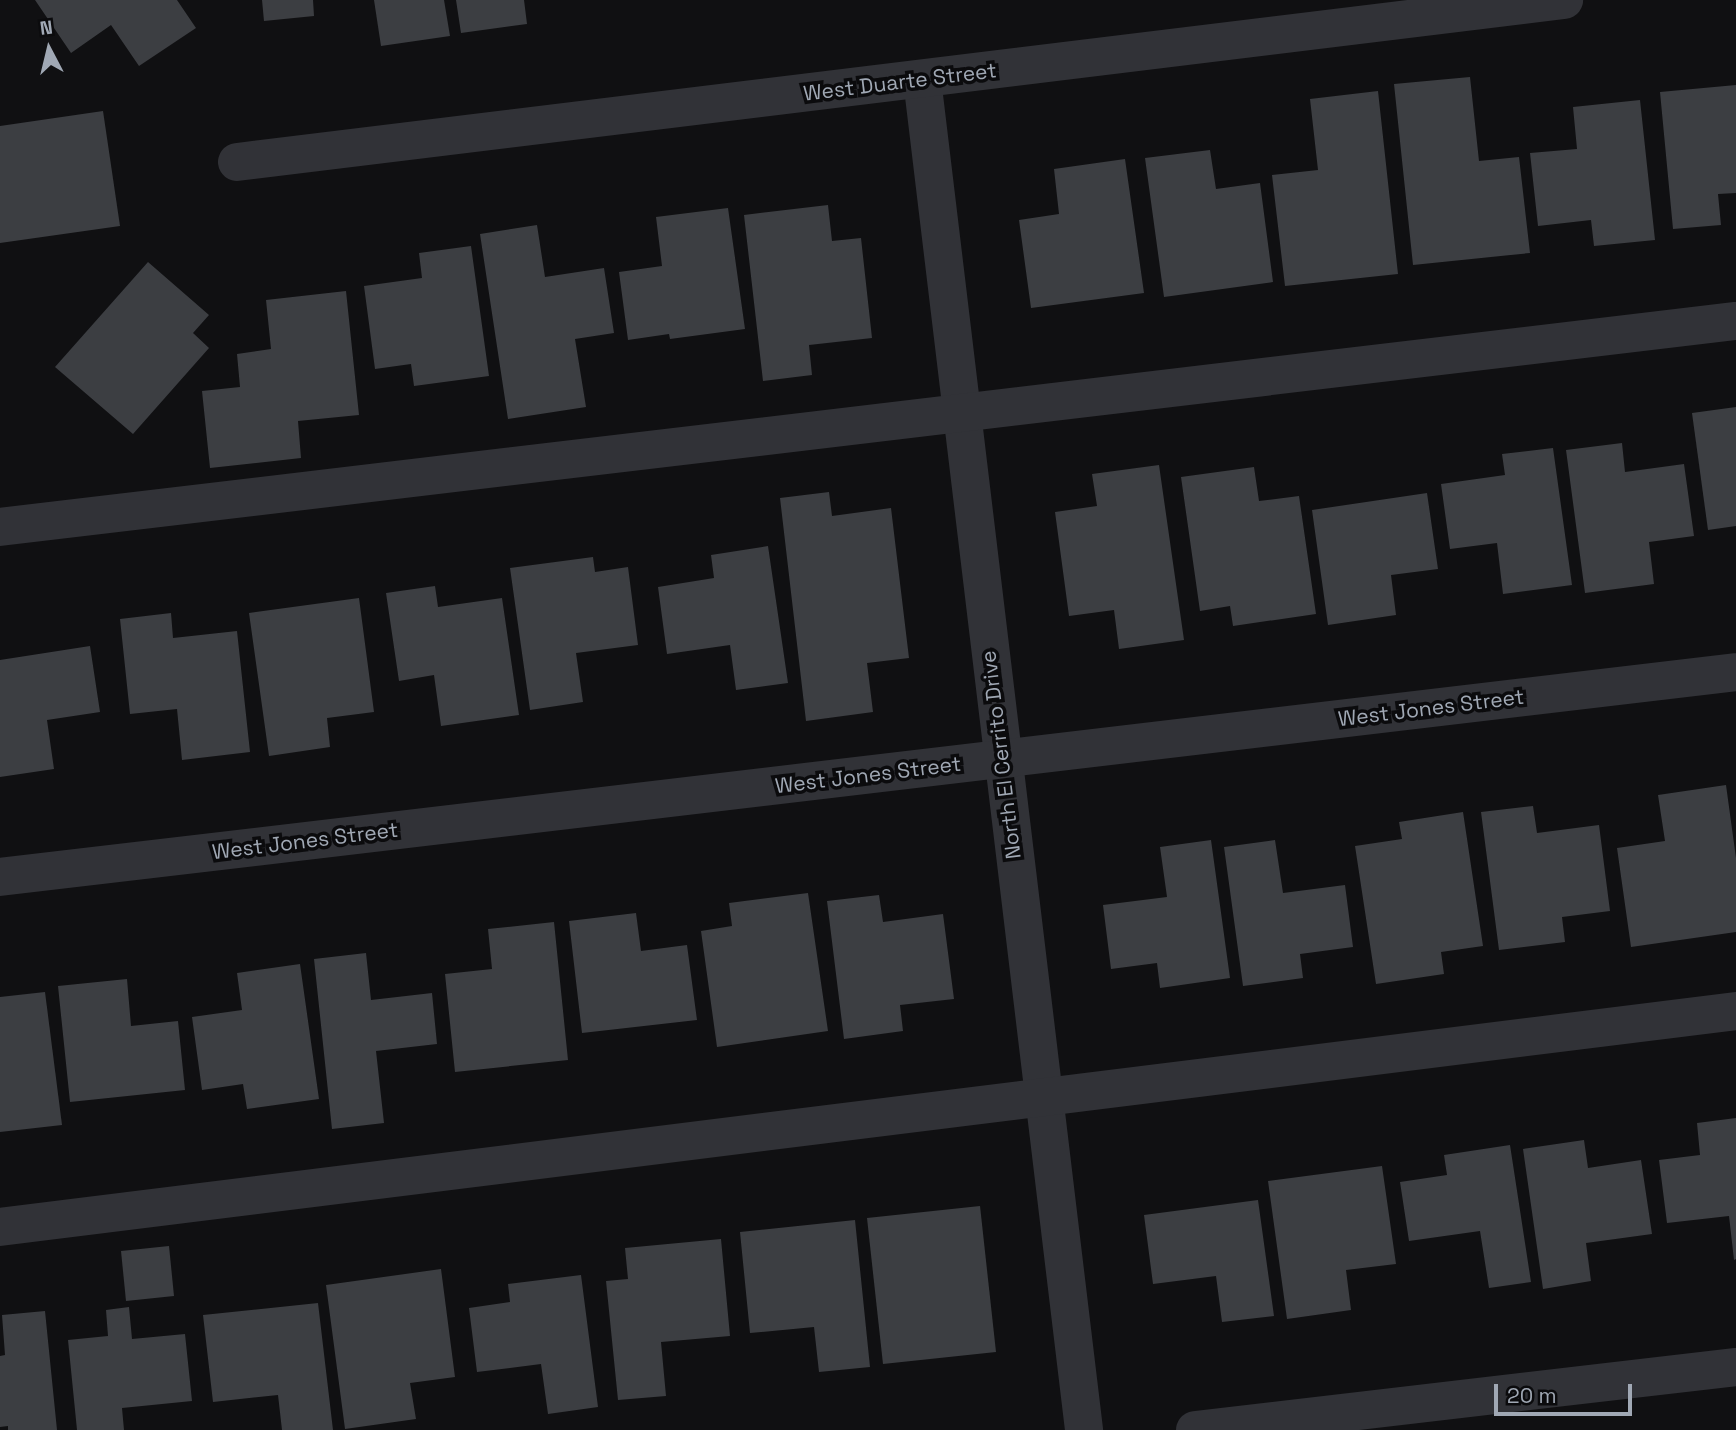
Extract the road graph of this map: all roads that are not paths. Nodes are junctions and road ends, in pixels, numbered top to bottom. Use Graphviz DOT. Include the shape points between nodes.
graph roads {
  1 [pos="1564,0"];
  2 [pos="922,79"];
  3 [pos="237,162"];
  4 [pos="1736,321"];
  5 [pos="961,415"];
  6 [pos="0,527"];
  7 [pos="1736,672"];
  8 [pos="1001,760"];
  9 [pos="0,877"];
  10 [pos="1736,1011"];
  11 [pos="1043,1096"];
  12 [pos="0,1227"];
  13 [pos="1736,1367"];
  14 [pos="1084,1430"];
  15 [pos="1195,1430"];
  1 -- 2 [label="street, West Duarte Street"];
  2 -- 3 [label="street, West Duarte Street"];
  2 -- 5 [label="street, North El Cerrito Drive"];
  4 -- 5 [label="street"];
  5 -- 6 [label="street"];
  5 -- 8 [label="street, North El Cerrito Drive"];
  7 -- 8 [label="street, West Jones Street"];
  8 -- 9 [label="street, West Jones Street"];
  8 -- 11 [label="street, North El Cerrito Drive"];
  10 -- 11 [label="street"];
  11 -- 12 [label="street"];
  11 -- 14 [label="street, North El Cerrito Drive"];
  13 -- 15 [label="street"];
}
